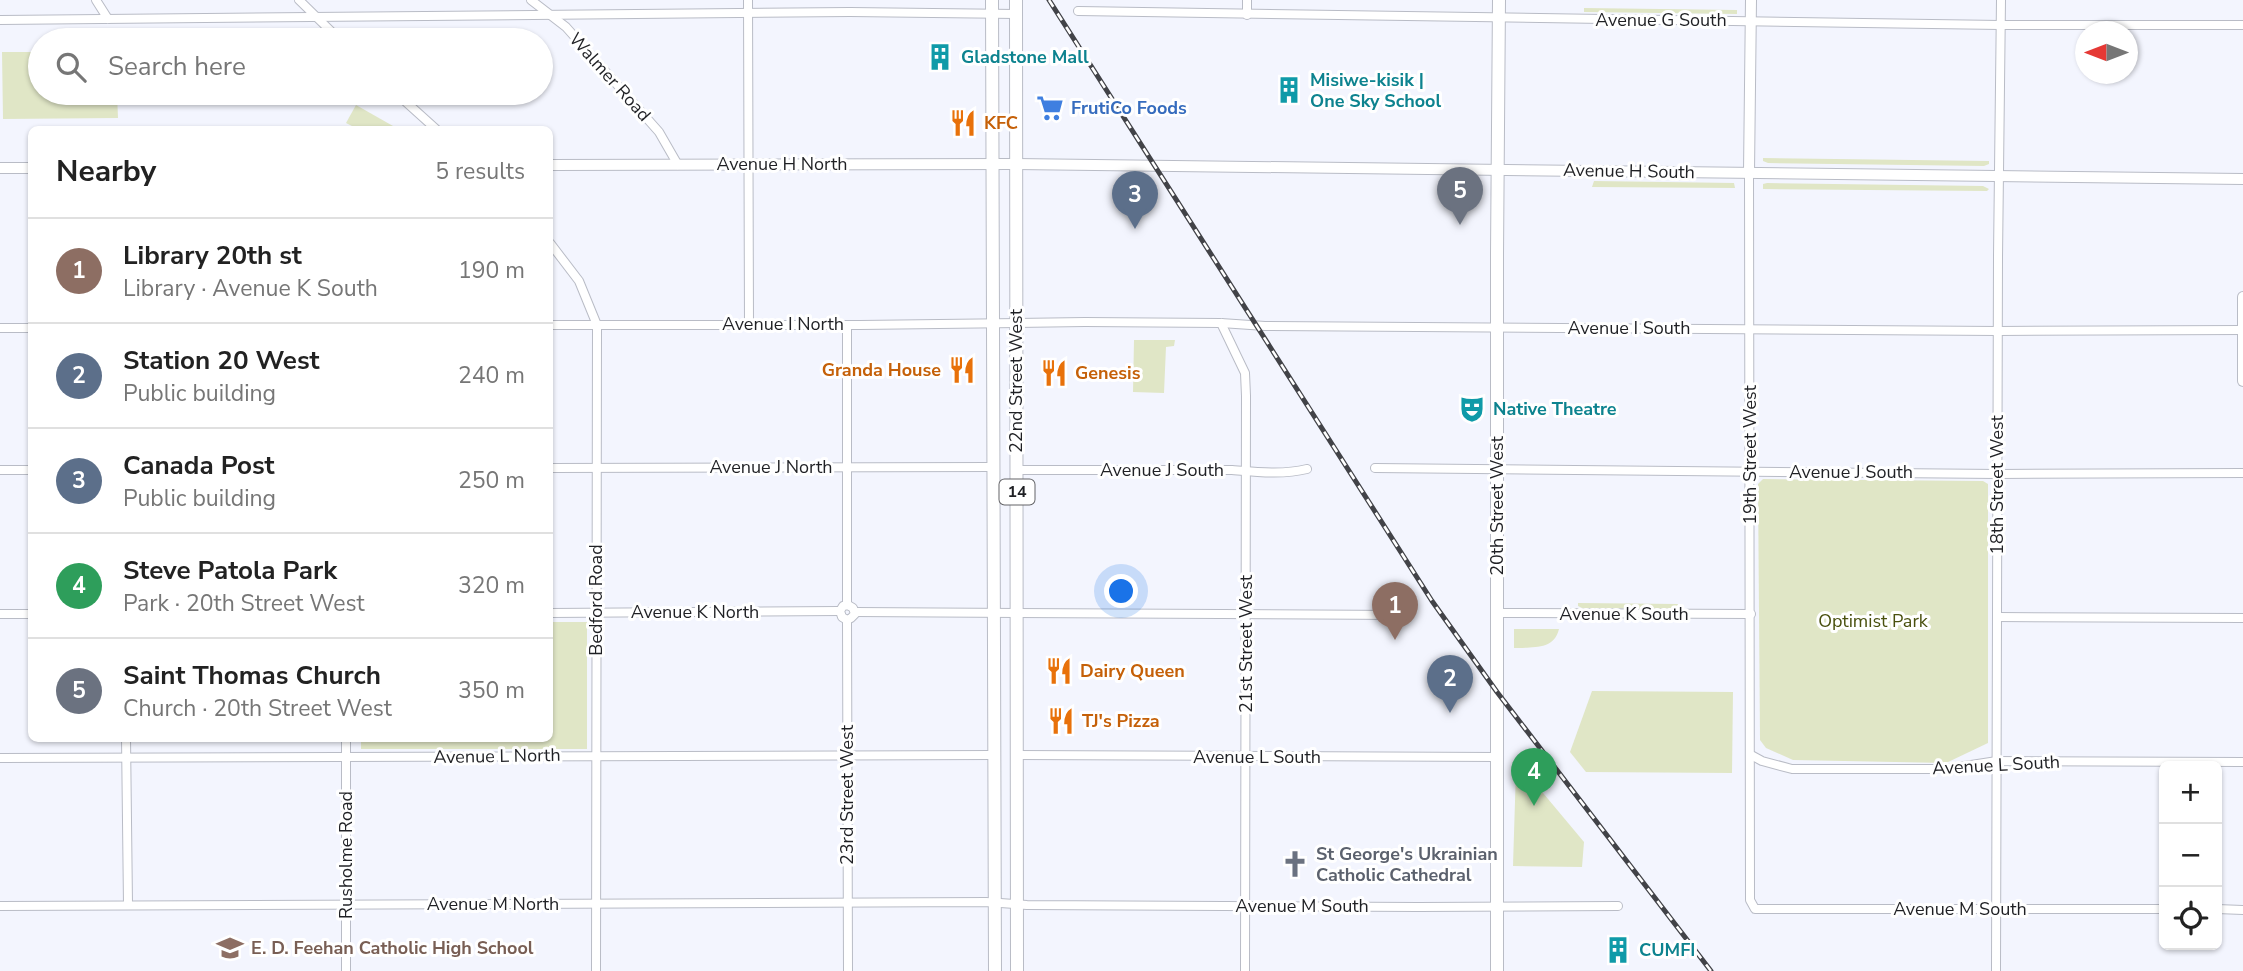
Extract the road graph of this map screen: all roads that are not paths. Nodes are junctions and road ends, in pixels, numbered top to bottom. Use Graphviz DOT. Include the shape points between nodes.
graph roads {
  1 [pos="96,0"];
  2 [pos="299,0"];
  3 [pos="531,0"];
  4 [pos="748,0"];
  5 [pos="1247,0"];
  6 [pos="1499,0"];
  7 [pos="1751,0"];
  8 [pos="2001,0"];
  9 [pos="992,7"];
  10 [pos="1016,7"];
  11 [pos="1078,11"];
  12 [pos="748,13"];
  13 [pos="552,15"];
  14 [pos="1247,15"];
  15 [pos="1499,17"];
  16 [pos="316,18"];
  17 [pos="108,19"];
  18 [pos="0,20"];
  19 [pos="1751,20"];
  20 [pos="2000,25"];
  21 [pos="2243,25"];
  22 [pos="327,28"];
  23 [pos="409,105"];
  24 [pos="432,126"];
  25 [pos="749,164"];
  26 [pos="993,164"];
  27 [pos="1015,164"];
  28 [pos="553,165"];
  29 [pos="678,165"];
  30 [pos="0,168"];
  31 [pos="28,168"];
  32 [pos="1498,170"];
  33 [pos="1749,172"];
  34 [pos="1998,175"];
  35 [pos="2243,179"];
  36 [pos="553,247"];
  37 [pos="2243,297"];
  38 [pos="749,323"];
  39 [pos="1221,323"];
  40 [pos="553,324"];
  41 [pos="993,324"];
  42 [pos="1016,324"];
  43 [pos="597,325"];
  44 [pos="847,325"];
  45 [pos="0,328"];
  46 [pos="28,328"];
  47 [pos="1497,328"];
  48 [pos="1749,329"];
  49 [pos="2243,330"];
  50 [pos="1998,331"];
  51 [pos="2243,381"];
  52 [pos="848,467"];
  53 [pos="993,467"];
  54 [pos="553,468"];
  55 [pos="598,468"];
  56 [pos="1375,468"];
  57 [pos="1307,469"];
  58 [pos="1497,469"];
  59 [pos="0,470"];
  60 [pos="28,470"];
  61 [pos="1017,470"];
  62 [pos="1246,471"];
  63 [pos="1750,472"];
  64 [pos="2243,473"];
  65 [pos="1998,474"];
  66 [pos="844,608"];
  67 [pos="553,612"];
  68 [pos="597,612"];
  69 [pos="855,612"];
  70 [pos="1016,612"];
  71 [pos="994,613"];
  72 [pos="1246,613"];
  73 [pos="1497,613"];
  74 [pos="0,614"];
  75 [pos="28,614"];
  76 [pos="1751,614"];
  77 [pos="1401,615"];
  78 [pos="1998,617"];
  79 [pos="2243,618"];
  80 [pos="847,620"];
  81 [pos="126,742"];
  82 [pos="346,742"];
  83 [pos="597,755"];
  84 [pos="847,755"];
  85 [pos="994,755"];
  86 [pos="1017,755"];
  87 [pos="1751,755"];
  88 [pos="346,757"];
  89 [pos="1247,757"];
  90 [pos="1497,757"];
  91 [pos="0,758"];
  92 [pos="126,758"];
  93 [pos="1997,761"];
  94 [pos="2243,762"];
  95 [pos="990,902"];
  96 [pos="847,903"];
  97 [pos="128,904"];
  98 [pos="345,904"];
  99 [pos="596,904"];
  100 [pos="1017,904"];
  101 [pos="0,906"];
  102 [pos="1247,906"];
  103 [pos="1618,906"];
  104 [pos="1497,907"];
  105 [pos="1755,909"];
  106 [pos="1996,909"];
  107 [pos="2159,909"];
  108 [pos="2222,909"];
  109 [pos="2243,909"];
  110 [pos="346,971"];
  111 [pos="596,971"];
  112 [pos="848,971"];
  113 [pos="995,971"];
  114 [pos="1017,971"];
  115 [pos="1245,971"];
  116 [pos="1497,971"];
  117 [pos="1996,971"];
  1 -- 17 [label="street"];
  2 -- 16 [label="street"];
  3 -- 13 [label="street, Walmer Road"];
  4 -- 12 [label="street"];
  5 -- 14 [label="street"];
  6 -- 15 [label="main road, 20th Street West"];
  7 -- 19 [label="street, 19th Street West"];
  8 -- 20 [label="street, 18th Street West"];
  9 -- 10 [label="street"];
  9 -- 12 [label="street"];
  9 -- 26 [label="main road, 22nd Street West / 14"];
  10 -- 27 [label="main road, 22nd Street West / 14"];
  11 -- 14 [label="street, Avenue G South"];
  12 -- 13 [label="street"];
  12 -- 25 [label="street"];
  13 -- 16 [label="street"];
  13 -- 29 [label="street, Walmer Road" via="659,132"];
  14 -- 15 [label="street, Avenue G South"];
  15 -- 19 [label="street, Avenue G South"];
  15 -- 32 [label="main road, 20th Street West"];
  16 -- 17 [label="street"];
  16 -- 22 [label="street"];
  17 -- 18 [label="street"];
  19 -- 20 [label="street, Avenue G South"];
  19 -- 33 [label="street, 19th Street West"];
  20 -- 21 [label="street, Avenue G South"];
  20 -- 34 [label="street, 18th Street West"];
  23 -- 24 [label="street"];
  25 -- 26 [label="street, Avenue H North"];
  25 -- 29 [label="street, Avenue H North"];
  25 -- 38 [label="street"];
  26 -- 27 [label="street, Avenue H North"];
  26 -- 41 [label="main road, 22nd Street West / 14"];
  27 -- 32 [label="street, Avenue H South"];
  27 -- 42 [label="main road, 22nd Street West / 14"];
  28 -- 29 [label="street, Avenue H North"];
  30 -- 31 [label="street"];
  32 -- 33 [label="street, Avenue H South"];
  32 -- 47 [label="main road, 20th Street West"];
  33 -- 34 [label="street, Avenue H South"];
  33 -- 48 [label="street, 19th Street West"];
  34 -- 35 [label="street, Avenue H South"];
  34 -- 50 [label="street, 18th Street West"];
  36 -- 43 [label="street, Bedford Road" via="579,281"];
  37 -- 49 [label="street"];
  38 -- 43 [label="street, Avenue I North"];
  38 -- 44 [label="street, Avenue I North"];
  39 -- 42 [label="street, Avenue I South"];
  39 -- 47 [label="street, Avenue I South"];
  39 -- 62 [label="street, 21st Street West" via="1245,373"];
  40 -- 43 [label="street, Avenue I North"];
  41 -- 42 [label="street, Avenue I North"];
  41 -- 44 [label="street, Avenue I North"];
  41 -- 53 [label="main road, 22nd Street West / 14"];
  42 -- 61 [label="main road, 22nd Street West / 14"];
  43 -- 55 [label="street, Bedford Road"];
  44 -- 52 [label="street"];
  45 -- 46 [label="street"];
  47 -- 48 [label="street, Avenue I South"];
  47 -- 58 [label="main road, 20th Street West"];
  48 -- 50 [label="street, Avenue I South"];
  48 -- 63 [label="street, 19th Street West"];
  49 -- 50 [label="street, Avenue I South"];
  49 -- 51 [label="street"];
  50 -- 65 [label="street, 18th Street West"];
  52 -- 53 [label="street, Avenue J North"];
  52 -- 55 [label="street, Avenue J North"];
  52 -- 66 [label="street"];
  53 -- 71 [label="main road, 22nd Street West / 14"];
  54 -- 55 [label="street, Avenue J North"];
  55 -- 68 [label="street, Bedford Road"];
  56 -- 58 [label="street, Avenue J South"];
  57 -- 62 [label="street, Avenue J South"];
  58 -- 63 [label="street, Avenue J South"];
  58 -- 73 [label="main road, 20th Street West"];
  59 -- 60 [label="street"];
  61 -- 62 [label="street, Avenue J South"];
  61 -- 70 [label="main road, 22nd Street West / 14"];
  62 -- 72 [label="street, 21st Street West"];
  63 -- 65 [label="street, Avenue J South"];
  63 -- 76 [label="street, 19th Street West"];
  64 -- 65 [label="street, Avenue J South"];
  65 -- 78 [label="street, 18th Street West"];
  66 -- 68 [label="street, Avenue K North"];
  66 -- 69 [label="street" via="852,607"];
  66 -- 80 [label="street" via="842,617"];
  67 -- 68 [label="street, Avenue K North"];
  68 -- 83 [label="street, Bedford Road"];
  69 -- 71 [label="street"];
  69 -- 80 [label="street"];
  70 -- 71 [label="street"];
  70 -- 72 [label="street"];
  70 -- 86 [label="main road, 22nd Street West / 14"];
  71 -- 85 [label="main road, 22nd Street West / 14"];
  72 -- 77 [label="street"];
  72 -- 89 [label="street, 21st Street West"];
  73 -- 76 [label="street, Avenue K South"];
  73 -- 90 [label="main road, 20th Street West"];
  74 -- 75 [label="street"];
  76 -- 87 [label="street, 19th Street West"];
  78 -- 79 [label="street"];
  78 -- 93 [label="street, 18th Street West"];
  80 -- 84 [label="street, 23rd Street West"];
  81 -- 92 [label="street"];
  82 -- 88 [label="street, Rusholme Road"];
  83 -- 84 [label="street, Avenue L North"];
  83 -- 88 [label="street, Avenue L North"];
  83 -- 99 [label="street, Bedford Road"];
  84 -- 85 [label="street, Avenue L North"];
  84 -- 96 [label="street, 23rd Street West"];
  85 -- 95 [label="main road, 22nd Street West / 14"];
  86 -- 89 [label="street, Avenue L South"];
  86 -- 100 [label="main road, 22nd Street West / 14"];
  87 -- 93 [label="street, Avenue L South" via="1792,769 1945,769"];
  87 -- 105 [label="street, 19th Street West" via="1750,900"];
  88 -- 92 [label="street, Avenue L North"];
  88 -- 98 [label="street, Rusholme Road"];
  89 -- 90 [label="street, Avenue L South"];
  89 -- 102 [label="street, 21st Street West"];
  90 -- 104 [label="main road, 20th Street West"];
  91 -- 92 [label="street, Avenue L North"];
  92 -- 97 [label="street"];
  93 -- 94 [label="street, Avenue L South"];
  93 -- 106 [label="street, 18th Street West"];
  95 -- 96 [label="street, Avenue M North"];
  95 -- 100 [label="street, Avenue M South"];
  95 -- 113 [label="main road, 22nd Street West / 14"];
  96 -- 99 [label="street, Avenue M North"];
  96 -- 112 [label="street, 23rd Street West"];
  97 -- 98 [label="street, Avenue M North"];
  97 -- 101 [label="street, Avenue M North"];
  98 -- 99 [label="street, Avenue M North"];
  98 -- 110 [label="street, Rusholme Road"];
  99 -- 111 [label="street, Bedford Road"];
  100 -- 102 [label="street, Avenue M South"];
  100 -- 114 [label="main road, 22nd Street West / 14"];
  102 -- 104 [label="street, Avenue M South"];
  102 -- 115 [label="street, 21st Street West"];
  103 -- 104 [label="street, Avenue M South"];
  104 -- 116 [label="main road, 20th Street West"];
  105 -- 106 [label="street, Avenue M South"];
  106 -- 107 [label="street, Avenue M South"];
  106 -- 117 [label="street, 18th Street West"];
  108 -- 109 [label="street"];
}
